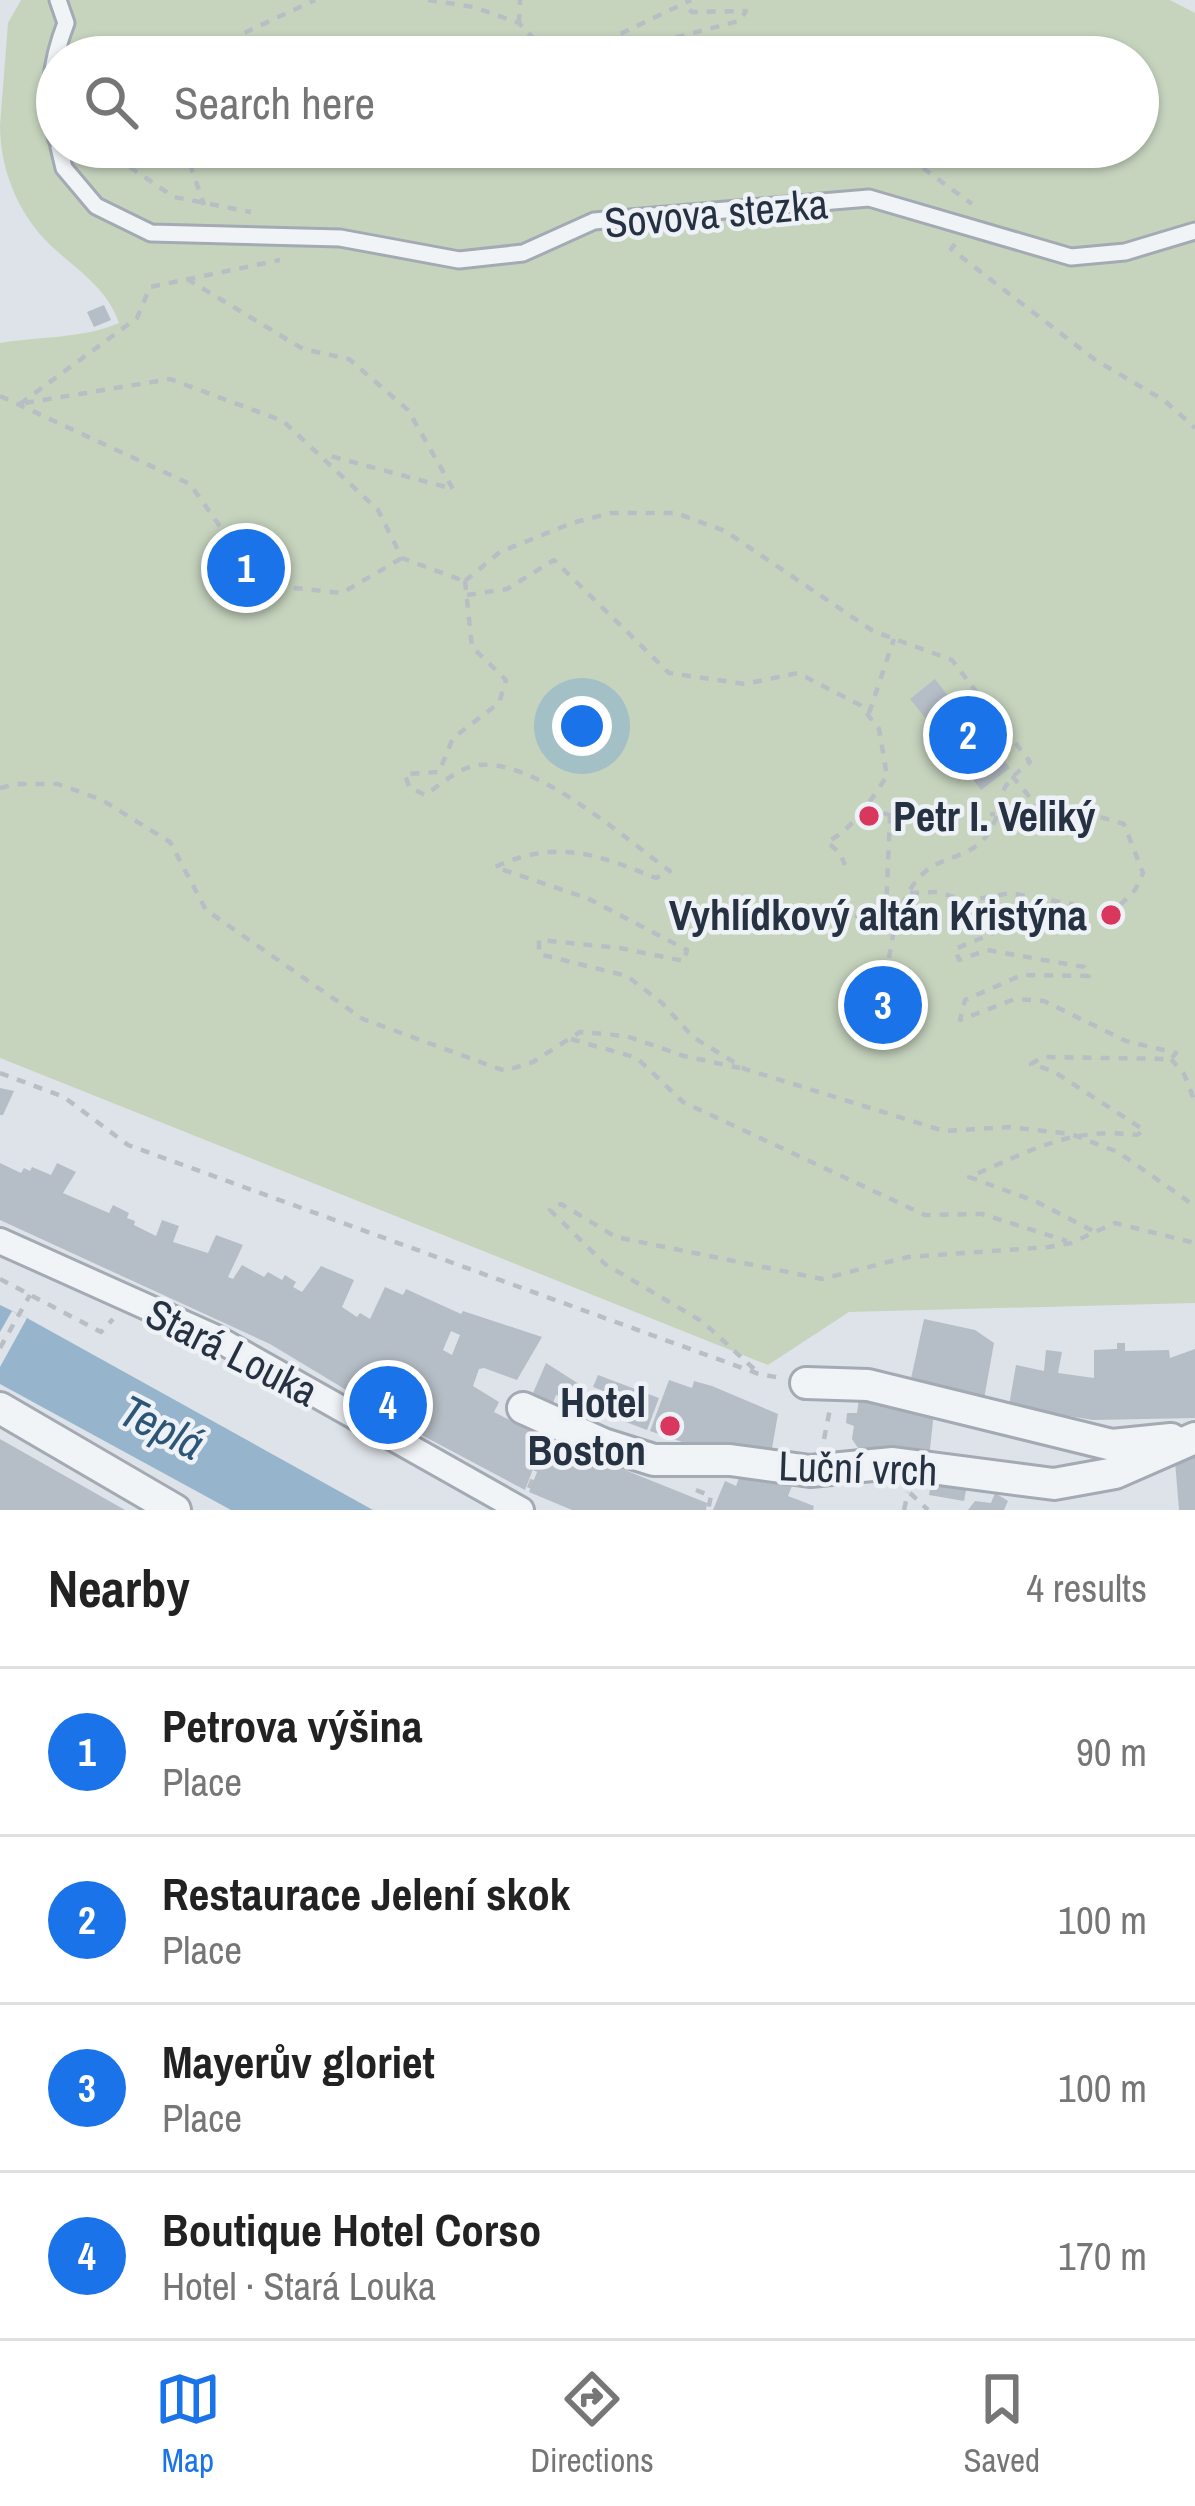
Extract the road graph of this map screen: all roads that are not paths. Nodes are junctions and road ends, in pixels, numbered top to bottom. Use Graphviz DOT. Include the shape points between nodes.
graph roads {
  1 [pos="58,0"];
  2 [pos="61,36"];
  3 [pos="64,168"];
  4 [pos="1195,231"];
  5 [pos="0,1240"];
  6 [pos="806,1383"];
  7 [pos="0,1408"];
  8 [pos="524,1408"];
  9 [pos="1195,1437"];
  10 [pos="524,1500"];
  11 [pos="175,1510"];
  1 -- 2 [label="lane, Sovova stezka" via="66,23"];
  3 -- 4 [label="lane, Sovova stezka" via="96,206 151,233 340,238 459,260 523,253 594,221 869,198 1071,257 1125,252"];
  5 -- 10 [label="street, Stará Louka" via="216,1338"];
  6 -- 9 [label="street" via="868,1385 1112,1445"];
  7 -- 11 [label="street"];
  8 -- 9 [label="street, Luční vrch" via="654,1460 810,1471 893,1463 1054,1484 1115,1473"];
}
